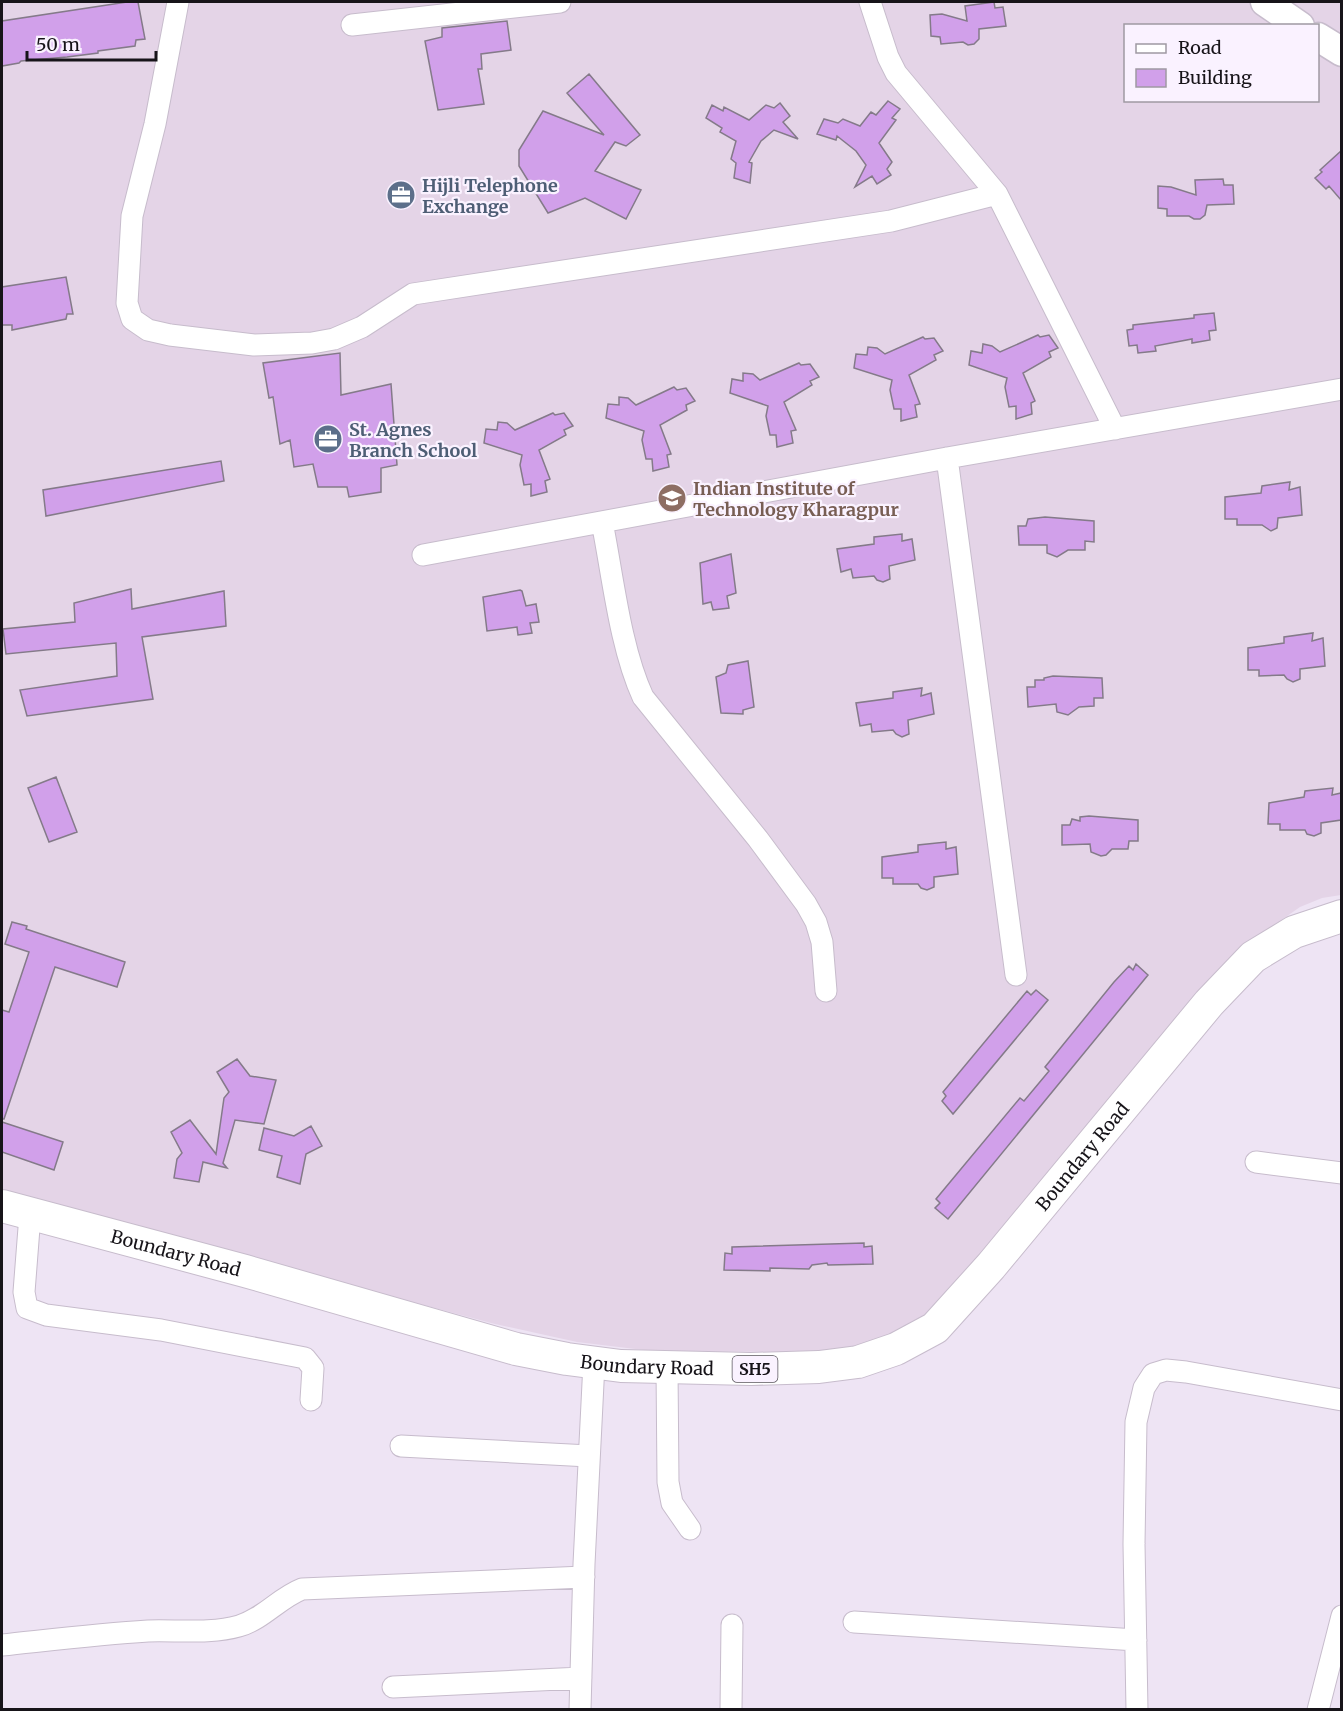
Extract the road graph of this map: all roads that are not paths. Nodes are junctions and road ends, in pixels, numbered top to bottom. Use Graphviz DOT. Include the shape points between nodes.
graph roads {
  1 [pos="178,2"];
  2 [pos="560,2"];
  3 [pos="870,2"];
  4 [pos="1265,2"];
  5 [pos="1297,24"];
  6 [pos="352,26"];
  7 [pos="997,194"];
  8 [pos="1341,389"];
  9 [pos="1115,429"];
  10 [pos="947,458"];
  11 [pos="602,522"];
  12 [pos="423,555"];
  13 [pos="1341,916"];
  14 [pos="1016,975"];
  15 [pos="826,991"];
  16 [pos="1256,1162"];
  17 [pos="1341,1173"];
  18 [pos="16,1210"];
  19 [pos="594,1363"];
  20 [pos="667,1368"];
  21 [pos="311,1400"];
  22 [pos="1341,1400"];
  23 [pos="401,1446"];
  24 [pos="589,1456"];
  25 [pos="690,1529"];
  26 [pos="584,1578"];
  27 [pos="1341,1616"];
  28 [pos="854,1622"];
  29 [pos="732,1626"];
  30 [pos="1136,1640"];
  31 [pos="2,1645"];
  32 [pos="581,1678"];
  33 [pos="393,1688"];
  34 [pos="580,1710"];
  35 [pos="731,1710"];
  36 [pos="1137,1710"];
  37 [pos="1318,1710"];
  1 -- 7 [label="street" via="155,124 132,216 128,257 127,303 132,319 148,330 254,345 312,343 362,327 413,294 891,221"];
  2 -- 6 [label="street"];
  3 -- 7 [label="street" via="896,73"];
  4 -- 5 [label="street"];
  7 -- 9 [label="street"];
  8 -- 9 [label="street"];
  9 -- 10 [label="street"];
  10 -- 11 [label="street"];
  10 -- 14 [label="street"];
  11 -- 12 [label="street"];
  11 -- 15 [label="street" via="628,654 643,697 807,904 822,942"];
  13 -- 20 [label="main road, Boundary Road / SH5" via="1294,932 1253,957 1209,1003 992,1266 935,1328 896,1349 858,1362 819,1367"];
  16 -- 17 [label="street"];
  18 -- 19 [label="main road, Boundary Road / SH5" via="516,1349"];
  18 -- 21 [label="street" via="27,1308 46,1315 161,1330 305,1358 313,1368"];
  19 -- 20 [label="main road, Boundary Road / SH5"];
  19 -- 24 [label="street"];
  20 -- 25 [label="street" via="668,1482 672,1503"];
  22 -- 30 [label="street" via="1186,1372 1166,1370 1153,1374 1144,1388 1136,1422"];
  23 -- 24 [label="street"];
  24 -- 26 [label="street"];
  26 -- 31 [label="street" via="302,1589 255,1620 238,1626"];
  26 -- 32 [label="street"];
  27 -- 37 [label="street"];
  28 -- 30 [label="street"];
  29 -- 35 [label="street"];
  30 -- 36 [label="street"];
  32 -- 33 [label="street"];
  32 -- 34 [label="street"];
}
